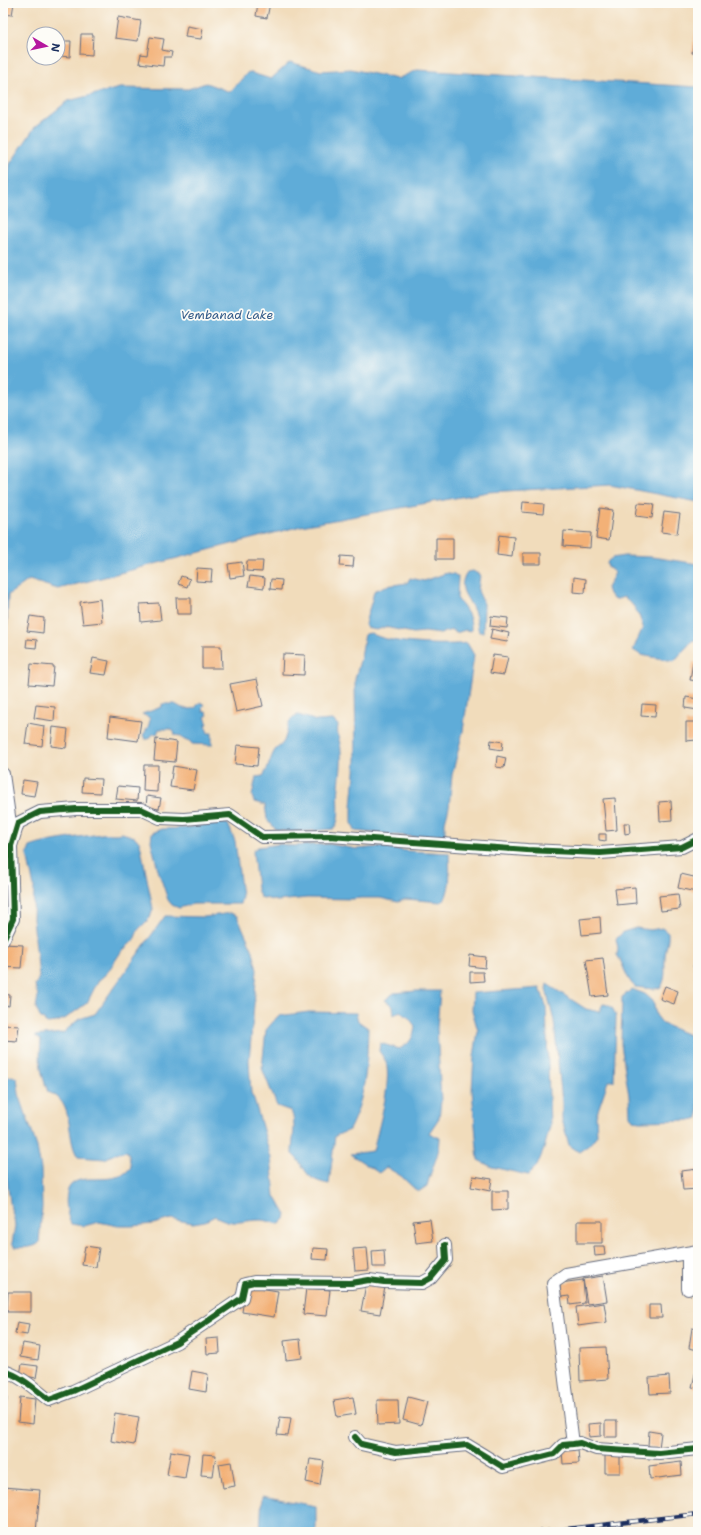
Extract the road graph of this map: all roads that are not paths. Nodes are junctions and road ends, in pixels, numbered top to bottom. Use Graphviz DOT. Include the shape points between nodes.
graph roads {
  1 [pos="3,774"];
  2 [pos="698,839"];
  3 [pos="13,840"];
  4 [pos="3,940"];
  5 [pos="445,1245"];
  6 [pos="693,1252"];
  7 [pos="688,1289"];
  8 [pos="3,1371"];
  9 [pos="355,1437"];
  10 [pos="573,1444"];
  11 [pos="698,1449"];
  1 -- 3 [label="street"];
  2 -- 3 [label="street" via="682,846 600,853 330,836 262,837 230,815 184,820 160,818 141,809 90,809 40,812 18,823"];
  3 -- 4 [label="street" via="10,874 13,919"];
  5 -- 8 [label="street" via="446,1260 431,1278 422,1283 368,1280 351,1283 245,1284 242,1298 177,1342 49,1400 10,1372"];
  6 -- 7 [label="street"];
  6 -- 10 [label="street" via="566,1274 552,1283"];
  9 -- 10 [label="street" via="361,1444 396,1452 466,1446 503,1467 554,1454 563,1445"];
  10 -- 11 [label="street" via="580,1443 596,1449 659,1453"];
}
